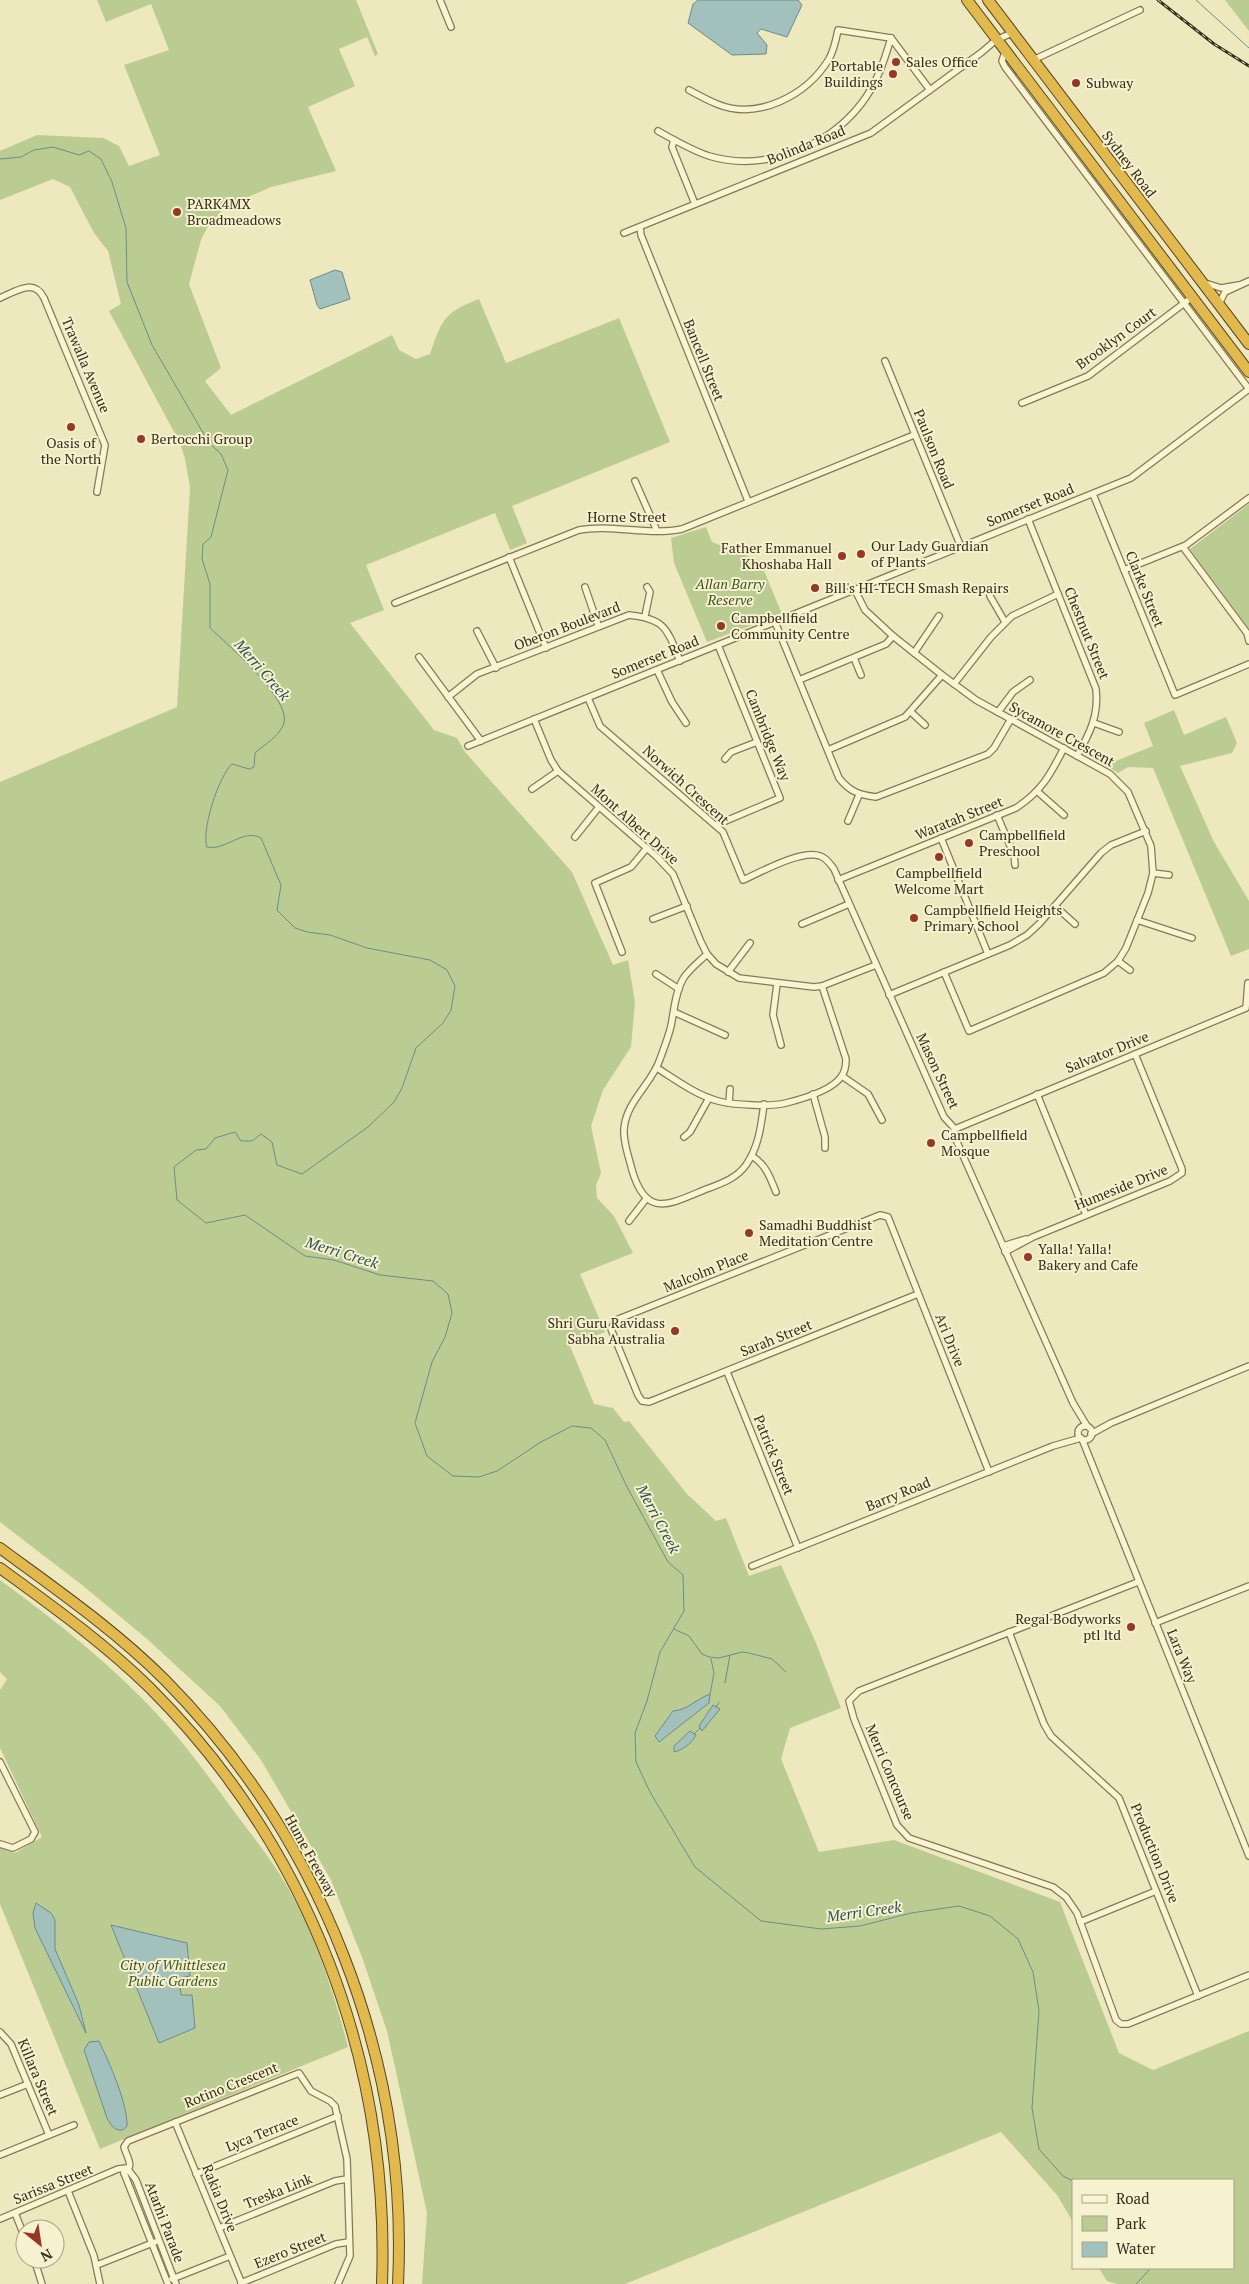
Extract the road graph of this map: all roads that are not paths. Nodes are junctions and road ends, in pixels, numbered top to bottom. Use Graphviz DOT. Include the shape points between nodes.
graph roads {
  1 [pos="440,0"];
  2 [pos="967,0"];
  3 [pos="988,0"];
  4 [pos="1140,10"];
  5 [pos="451,27"];
  6 [pos="1012,33"];
  7 [pos="890,38"];
  8 [pos="1000,45"];
  9 [pos="1033,60"];
  10 [pos="689,90"];
  11 [pos="930,90"];
  12 [pos="658,131"];
  13 [pos="674,140"];
  14 [pos="695,204"];
  15 [pos="640,227"];
  16 [pos="624,233"];
  17 [pos="1201,281"];
  18 [pos="1249,281"];
  19 [pos="1239,285"];
  20 [pos="0,298"];
  21 [pos="1188,300"];
  22 [pos="1219,304"];
  23 [pos="1249,344"];
  24 [pos="886,361"];
  25 [pos="1234,368"];
  26 [pos="1249,372"];
  27 [pos="1249,389"];
  28 [pos="1022,403"];
  29 [pos="914,435"];
  30 [pos="635,481"];
  31 [pos="97,492"];
  32 [pos="1093,494"];
  33 [pos="1249,498"];
  34 [pos="748,501"];
  35 [pos="1028,519"];
  36 [pos="657,531"];
  37 [pos="961,547"];
  38 [pos="1182,547"];
  39 [pos="509,557"];
  40 [pos="1124,570"];
  41 [pos="585,587"];
  42 [pos="647,587"];
  43 [pos="855,590"];
  44 [pos="1058,594"];
  45 [pos="990,596"];
  46 [pos="395,603"];
  47 [pos="645,616"];
  48 [pos="939,616"];
  49 [pos="775,622"];
  50 [pos="1005,622"];
  51 [pos="598,625"];
  52 [pos="477,631"];
  53 [pos="893,636"];
  54 [pos="1249,641"];
  55 [pos="718,645"];
  56 [pos="546,648"];
  57 [pos="914,653"];
  58 [pos="419,657"];
  59 [pos="854,658"];
  60 [pos="680,661"];
  61 [pos="1249,664"];
  62 [pos="496,668"];
  63 [pos="658,670"];
  64 [pos="861,675"];
  65 [pos="942,675"];
  66 [pos="799,680"];
  67 [pos="1030,680"];
  68 [pos="954,684"];
  69 [pos="448,697"];
  70 [pos="588,698"];
  71 [pos="911,712"];
  72 [pos="998,712"];
  73 [pos="534,719"];
  74 [pos="1012,720"];
  75 [pos="686,723"];
  76 [pos="1094,723"];
  77 [pos="925,725"];
  78 [pos="1119,732"];
  79 [pos="481,741"];
  80 [pos="758,742"];
  81 [pos="468,746"];
  82 [pos="1064,748"];
  83 [pos="828,750"];
  84 [pos="1078,756"];
  85 [pos="725,759"];
  86 [pos="558,771"];
  87 [pos="532,790"];
  88 [pos="1038,792"];
  89 [pos="859,795"];
  90 [pos="599,807"];
  91 [pos="997,815"];
  92 [pos="1064,815"];
  93 [pos="848,821"];
  94 [pos="716,825"];
  95 [pos="1146,831"];
  96 [pos="575,837"];
  97 [pos="941,838"];
  98 [pos="646,848"];
  99 [pos="1015,865"];
  100 [pos="1153,873"];
  101 [pos="1169,875"];
  102 [pos="838,880"];
  103 [pos="849,904"];
  104 [pos="687,906"];
  105 [pos="1054,906"];
  106 [pos="653,919"];
  107 [pos="1137,920"];
  108 [pos="802,924"];
  109 [pos="1075,924"];
  110 [pos="1192,938"];
  111 [pos="750,943"];
  112 [pos="622,952"];
  113 [pos="707,954"];
  114 [pos="988,954"];
  115 [pos="1118,961"];
  116 [pos="876,965"];
  117 [pos="1130,970"];
  118 [pos="728,972"];
  119 [pos="944,972"];
  120 [pos="656,974"];
  121 [pos="1248,983"];
  122 [pos="777,984"];
  123 [pos="822,986"];
  124 [pos="679,989"];
  125 [pos="889,995"];
  126 [pos="674,1012"];
  127 [pos="725,1035"];
  128 [pos="781,1045"];
  129 [pos="1135,1054"];
  130 [pos="657,1068"];
  131 [pos="842,1076"];
  132 [pos="730,1089"];
  133 [pos="813,1094"];
  134 [pos="1037,1094"];
  135 [pos="709,1098"];
  136 [pos="728,1103"];
  137 [pos="764,1104"];
  138 [pos="882,1120"];
  139 [pos="955,1129"];
  140 [pos="684,1137"];
  141 [pos="825,1148"];
  142 [pos="752,1156"];
  143 [pos="776,1192"];
  144 [pos="646,1199"];
  145 [pos="1086,1215"];
  146 [pos="888,1217"];
  147 [pos="629,1221"];
  148 [pos="1004,1249"];
  149 [pos="918,1294"];
  150 [pos="1249,1366"];
  151 [pos="727,1372"];
  152 [pos="642,1401"];
  153 [pos="1076,1409"];
  154 [pos="1111,1423"];
  155 [pos="1088,1426"];
  156 [pos="1078,1430"];
  157 [pos="1091,1436"];
  158 [pos="1081,1439"];
  159 [pos="1053,1446"];
  160 [pos="1092,1464"];
  161 [pos="989,1472"];
  162 [pos="0,1548"];
  163 [pos="798,1548"];
  164 [pos="752,1566"];
  165 [pos="0,1568"];
  166 [pos="1138,1582"];
  167 [pos="1249,1586"];
  168 [pos="1155,1623"];
  169 [pos="1008,1632"];
  170 [pos="0,1762"];
  171 [pos="0,1844"];
  172 [pos="1249,1856"];
  173 [pos="1156,1892"];
  174 [pos="1080,1922"];
  175 [pos="1249,1976"];
  176 [pos="1198,1996"];
  177 [pos="0,2032"];
  178 [pos="28,2084"];
  179 [pos="0,2096"];
  180 [pos="338,2116"];
  181 [pos="175,2122"];
  182 [pos="74,2125"];
  183 [pos="49,2136"];
  184 [pos="0,2155"];
  185 [pos="126,2170"];
  186 [pos="196,2174"];
  187 [pos="347,2179"];
  188 [pos="68,2191"];
  189 [pos="15,2213"];
  190 [pos="0,2219"];
  191 [pos="17,2219"];
  192 [pos="219,2228"];
  193 [pos="159,2241"];
  194 [pos="349,2242"];
  195 [pos="152,2244"];
  196 [pos="230,2256"];
  197 [pos="97,2265"];
  198 [pos="37,2269"];
  199 [pos="175,2281"];
  200 [pos="167,2283"];
  201 [pos="42,2284"];
  202 [pos="100,2284"];
  203 [pos="241,2284"];
  204 [pos="338,2284"];
  205 [pos="382,2284"];
  206 [pos="398,2284"];
  1 -- 5 [label="street"];
  2 -- 8 [label="highway"];
  3 -- 6 [label="highway, Sydney Road"];
  4 -- 9 [label="street"];
  6 -- 8 [label="street, Bolinda Road"];
  6 -- 9 [label="highway, Sydney Road"];
  7 -- 10 [label="street" via="838,30 833,51 821,70 803,88 770,105 734,108"];
  7 -- 11 [label="street"];
  7 -- 13 [label="street" via="882,67 860,105 830,132 792,153 752,161 728,160 710,156"];
  8 -- 11 [label="street, Bolinda Road" via="982,52"];
  8 -- 21 [label="highway" via="1094,177"];
  9 -- 17 [label="highway, Sydney Road"];
  11 -- 14 [label="street, Bolinda Road" via="871,133"];
  12 -- 13 [label="street"];
  13 -- 14 [label="street" via="672,147"];
  14 -- 15 [label="street, Bolinda Road"];
  15 -- 16 [label="street, Bolinda Road"];
  15 -- 34 [label="street, Bancell Street"];
  17 -- 19 [label="street" via="1218,288"];
  17 -- 22 [label="highway, Sydney Road"];
  18 -- 19 [label="street"];
  19 -- 22 [label="street" via="1225,292"];
  20 -- 31 [label="street, Trawalla Avenue" via="30,287 37,288 42,295 106,445"];
  21 -- 25 [label="street"];
  21 -- 26 [label="highway"];
  21 -- 28 [label="street, Brooklyn Court" via="1088,376"];
  22 -- 23 [label="highway, Sydney Road"];
  24 -- 29 [label="street, Paulson Road"];
  25 -- 26 [label="street"];
  25 -- 27 [label="street"];
  27 -- 32 [label="street, Somerset Road" via="1137,475"];
  29 -- 34 [label="street, Horne Street"];
  29 -- 37 [label="street, Paulson Road"];
  30 -- 36 [label="street"];
  32 -- 35 [label="street, Somerset Road"];
  32 -- 40 [label="street, Clarke Street"];
  33 -- 38 [label="street"];
  34 -- 36 [label="street, Horne Street" via="682,529"];
  35 -- 37 [label="street, Somerset Road"];
  35 -- 44 [label="street, Chestnut Street"];
  36 -- 39 [label="street, Horne Street" via="579,530"];
  37 -- 43 [label="street, Somerset Road"];
  38 -- 40 [label="street"];
  38 -- 54 [label="street" via="1247,633"];
  39 -- 46 [label="street, Horne Street"];
  39 -- 56 [label="street"];
  40 -- 61 [label="street, Clarke Street" via="1174,695"];
  41 -- 51 [label="street"];
  42 -- 47 [label="street" via="650,592"];
  43 -- 49 [label="street, Somerset Road"];
  43 -- 53 [label="street, Sycamore Crescent" via="865,610"];
  44 -- 50 [label="street" via="1019,611"];
  44 -- 76 [label="street, Chestnut Street" via="1096,689"];
  45 -- 50 [label="street"];
  47 -- 51 [label="street, Oberon Boulevard" via="629,615"];
  47 -- 60 [label="street" via="665,629"];
  48 -- 57 [label="street"];
  49 -- 55 [label="street, Somerset Road"];
  49 -- 66 [label="street"];
  50 -- 68 [label="street"];
  51 -- 56 [label="street, Oberon Boulevard"];
  52 -- 62 [label="street"];
  53 -- 57 [label="street, Sycamore Crescent"];
  53 -- 59 [label="street" via="886,644"];
  55 -- 60 [label="street, Somerset Road"];
  55 -- 80 [label="street, Cambridge Way"];
  56 -- 62 [label="street, Oberon Boulevard"];
  57 -- 65 [label="street, Sycamore Crescent"];
  58 -- 69 [label="street"];
  59 -- 64 [label="street"];
  59 -- 66 [label="street"];
  60 -- 63 [label="street, Somerset Road"];
  62 -- 69 [label="street, Oberon Boulevard" via="472,677"];
  63 -- 70 [label="street, Somerset Road"];
  63 -- 75 [label="street" via="672,702"];
  65 -- 68 [label="street, Sycamore Crescent"];
  65 -- 71 [label="street"];
  66 -- 83 [label="street"];
  67 -- 72 [label="street" via="1013,692"];
  68 -- 72 [label="street, Sycamore Crescent"];
  69 -- 79 [label="street"];
  70 -- 73 [label="street, Somerset Road"];
  70 -- 94 [label="street, Norwich Crescent" via="600,726"];
  71 -- 77 [label="street"];
  71 -- 83 [label="street" via="897,722"];
  72 -- 74 [label="street, Sycamore Crescent"];
  73 -- 79 [label="street, Somerset Road"];
  73 -- 86 [label="street, Mont Albert Drive"];
  74 -- 82 [label="street, Sycamore Crescent"];
  74 -- 89 [label="street" via="988,754 876,797"];
  76 -- 78 [label="street"];
  76 -- 84 [label="street, Chestnut Street"];
  79 -- 81 [label="street, Somerset Road"];
  80 -- 85 [label="street" via="731,752"];
  80 -- 94 [label="street, Cambridge Way" via="780,798"];
  82 -- 84 [label="street, Sycamore Crescent"];
  82 -- 88 [label="street, Waratah Street"];
  83 -- 89 [label="street" via="839,778"];
  84 -- 95 [label="street, Sycamore Crescent" via="1110,774 1125,788"];
  86 -- 87 [label="street"];
  86 -- 90 [label="street, Mont Albert Drive"];
  88 -- 91 [label="street, Waratah Street" via="1016,808"];
  88 -- 92 [label="street"];
  89 -- 93 [label="street"];
  90 -- 96 [label="street"];
  90 -- 98 [label="street, Mont Albert Drive"];
  91 -- 97 [label="street, Waratah Street"];
  91 -- 99 [label="street"];
  94 -- 102 [label="street, Norwich Crescent" via="723,832 743,880 799,856 813,854 827,859"];
  95 -- 100 [label="street, Sycamore Crescent" via="1152,851"];
  95 -- 105 [label="street" via="1110,845"];
  97 -- 102 [label="street, Waratah Street"];
  97 -- 114 [label="street"];
  98 -- 104 [label="street, Mont Albert Drive" via="673,874"];
  98 -- 112 [label="street" via="631,867 594,883"];
  100 -- 101 [label="street"];
  100 -- 107 [label="street, Sycamore Crescent"];
  102 -- 103 [label="street, Mason Street"];
  103 -- 108 [label="street"];
  103 -- 116 [label="street, Mason Street"];
  104 -- 106 [label="street"];
  104 -- 113 [label="street, Mont Albert Drive"];
  105 -- 109 [label="street"];
  105 -- 114 [label="street" via="1027,935"];
  107 -- 110 [label="street"];
  107 -- 115 [label="street, Sycamore Crescent"];
  111 -- 118 [label="street"];
  113 -- 118 [label="street, Mont Albert Drive"];
  113 -- 124 [label="street" via="684,978"];
  114 -- 119 [label="street"];
  115 -- 117 [label="street"];
  115 -- 119 [label="street, Sycamore Crescent" via="1084,983 969,1031"];
  116 -- 123 [label="street, Mont Albert Drive"];
  116 -- 125 [label="street, Mason Street"];
  118 -- 122 [label="street, Mont Albert Drive" via="739,978"];
  119 -- 125 [label="street"];
  120 -- 124 [label="street"];
  121 -- 129 [label="street, Salvator Drive" via="1246,1008"];
  122 -- 123 [label="street, Mont Albert Drive"];
  122 -- 128 [label="street" via="773,1015"];
  123 -- 131 [label="street" via="846,1059"];
  124 -- 126 [label="street"];
  125 -- 139 [label="street, Mason Street" via="944,1117"];
  126 -- 127 [label="street"];
  126 -- 130 [label="street"];
  129 -- 134 [label="street, Salvator Drive"];
  129 -- 145 [label="street, Humeside Drive" via="1182,1174"];
  130 -- 135 [label="street"];
  130 -- 144 [label="street" via="631,1106 624,1129 624,1142 635,1182"];
  131 -- 133 [label="street"];
  131 -- 138 [label="street" via="868,1094"];
  132 -- 136 [label="street"];
  133 -- 137 [label="street" via="785,1104"];
  133 -- 141 [label="street" via="826,1137"];
  134 -- 139 [label="street, Salvator Drive"];
  134 -- 145 [label="street"];
  135 -- 136 [label="street"];
  135 -- 140 [label="street"];
  136 -- 137 [label="street"];
  137 -- 142 [label="street" via="758,1142"];
  139 -- 148 [label="street, Mason Street" via="953,1133"];
  142 -- 143 [label="street" via="767,1170"];
  142 -- 144 [label="street" via="745,1167 727,1181 670,1204 655,1204"];
  144 -- 147 [label="street"];
  145 -- 148 [label="street, Humeside Drive"];
  146 -- 149 [label="street, Ari Drive"];
  146 -- 152 [label="street, Malcolm Place" via="880,1215 616,1320 611,1329"];
  148 -- 153 [label="street, Mason Street"];
  149 -- 151 [label="street, Sarah Street"];
  149 -- 161 [label="street, Ari Drive"];
  150 -- 154 [label="street"];
  151 -- 152 [label="street, Sarah Street" via="648,1402"];
  151 -- 163 [label="street, Patrick Street"];
  153 -- 155 [label="street, Mason Street"];
  153 -- 156 [label="street, Mason Street"];
  154 -- 155 [label="street"];
  154 -- 157 [label="street"];
  155 -- 156 [label="street, Barry Road"];
  155 -- 157 [label="street, Mason Street"];
  156 -- 158 [label="street, Mason Street"];
  156 -- 159 [label="street, Barry Road"];
  157 -- 158 [label="street, Barry Road"];
  157 -- 160 [label="street" via="1089,1451"];
  158 -- 159 [label="street, Barry Road"];
  158 -- 160 [label="street"];
  159 -- 161 [label="street, Barry Road"];
  160 -- 166 [label="street, Lara Way"];
  161 -- 163 [label="street, Barry Road"];
  162 -- 206 [label="highway, Hume Freeway" via="100,1623 164,1680 234,1760 264,1801 295,1853 340,1944 378,2067 395,2164"];
  163 -- 164 [label="street, Barry Road"];
  165 -- 205 [label="highway, Hume Freeway" via="99,1643 174,1714 238,1793 298,1891 338,1985 366,2084 381,2193"];
  166 -- 168 [label="street, Lara Way"];
  166 -- 169 [label="street, Merri Concourse"];
  167 -- 168 [label="street"];
  168 -- 172 [label="street, Lara Way"];
  169 -- 173 [label="street, Production Drive" via="1047,1730 1119,1798"];
  169 -- 174 [label="street, Merri Concourse" via="859,1691 849,1701 897,1825 909,1838 1056,1889 1072,1904"];
  170 -- 171 [label="street" via="35,1832 31,1839 13,1848"];
  173 -- 174 [label="street"];
  173 -- 176 [label="street, Production Drive"];
  174 -- 176 [label="street, Merri Concourse" via="1116,2020 1121,2024"];
  175 -- 176 [label="street, Merri Concourse"];
  177 -- 178 [label="street, Killara Street" via="12,2044"];
  178 -- 179 [label="street"];
  178 -- 183 [label="street, Killara Street"];
  180 -- 181 [label="street, Rotino Crescent" via="333,2103 314,2094 297,2073"];
  180 -- 186 [label="street, Lyca Terrace"];
  180 -- 187 [label="street, Rotino Crescent" via="346,2152"];
  181 -- 185 [label="street, Rotino Crescent" via="125,2144"];
  181 -- 186 [label="street, Rakia Drive"];
  182 -- 183 [label="street"];
  183 -- 184 [label="street"];
  185 -- 188 [label="street, Sarissa Street" via="102,2174"];
  185 -- 193 [label="street, Atarhi Parade" via="136,2180"];
  185 -- 195 [label="street, Atarhi Parade"];
  186 -- 192 [label="street, Rakia Drive"];
  187 -- 192 [label="street, Treska Link"];
  187 -- 194 [label="street, Rotino Crescent"];
  188 -- 189 [label="street, Sarissa Street"];
  188 -- 197 [label="street"];
  189 -- 190 [label="street, Sarissa Street"];
  189 -- 191 [label="street"];
  192 -- 196 [label="street, Rakia Drive"];
  193 -- 195 [label="street"];
  193 -- 199 [label="street, Atarhi Parade"];
  194 -- 203 [label="street, Ezero Street" via="336,2244"];
  194 -- 204 [label="street, Rotino Crescent" via="350,2260"];
  195 -- 197 [label="street"];
  195 -- 200 [label="street, Atarhi Parade"];
  196 -- 199 [label="street"];
  196 -- 203 [label="street, Rakia Drive"];
  197 -- 202 [label="street"];
  198 -- 201 [label="street"];
  199 -- 200 [label="street"];
}
